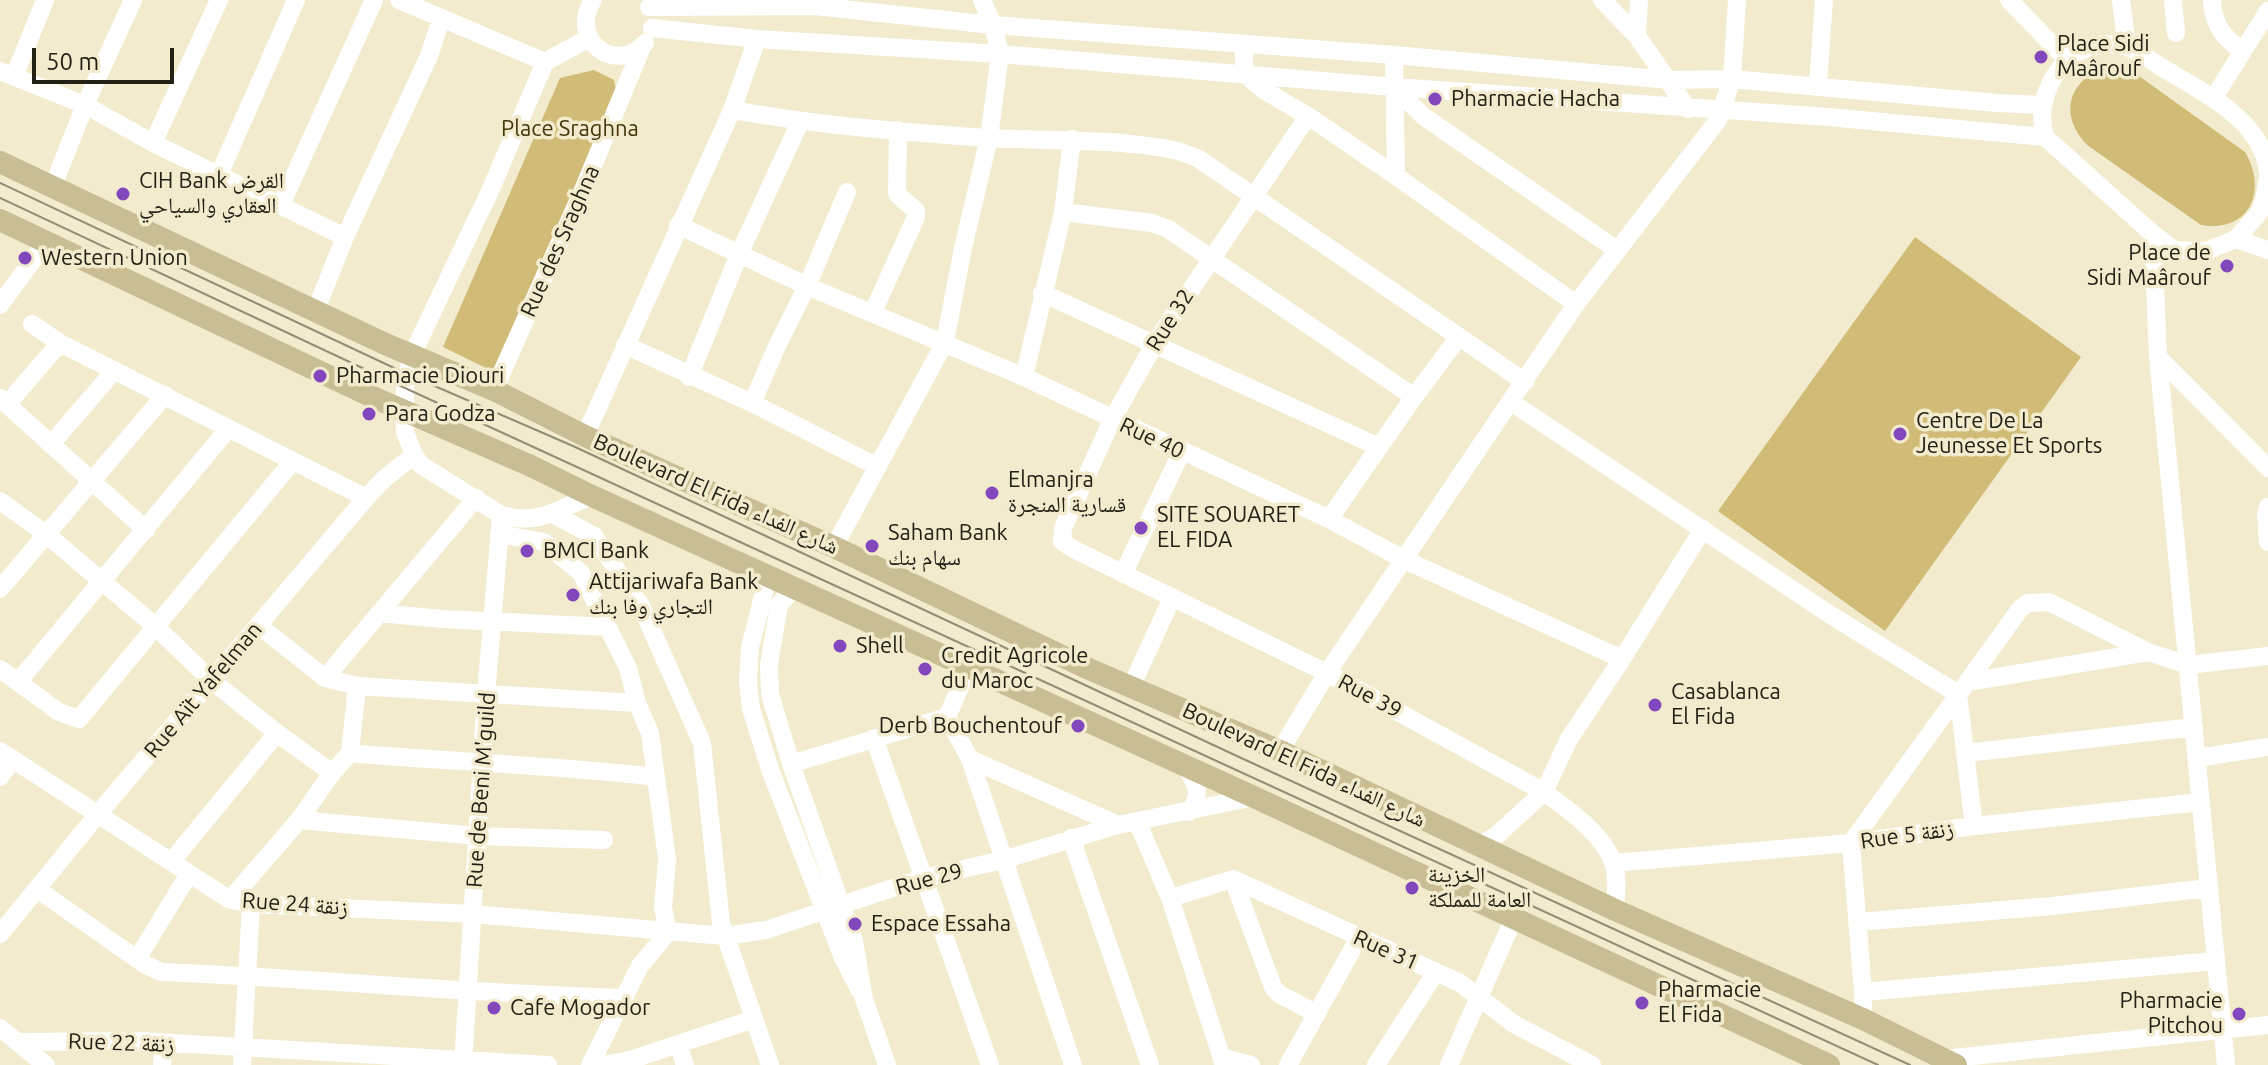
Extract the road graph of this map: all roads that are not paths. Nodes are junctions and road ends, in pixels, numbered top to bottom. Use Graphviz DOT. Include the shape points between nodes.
graph roads {
  1 [pos="45,0"];
  2 [pos="133,0"];
  3 [pos="219,0"];
  4 [pos="296,0"];
  5 [pos="374,0"];
  6 [pos="982,0"];
  7 [pos="1602,0"];
  8 [pos="1639,0"];
  9 [pos="1737,0"];
  10 [pos="1824,0"];
  11 [pos="2009,0"];
  12 [pos="2121,0"];
  13 [pos="2173,0"];
  14 [pos="2212,0"];
  15 [pos="409,2"];
  16 [pos="646,2"];
  17 [pos="585,3"];
  18 [pos="815,3"];
  19 [pos="903,8"];
  20 [pos="2268,11"];
  21 [pos="441,19"];
  22 [pos="993,25"];
  23 [pos="652,28"];
  24 [pos="2176,33"];
  25 [pos="1637,36"];
  26 [pos="589,38"];
  27 [pos="757,39"];
  28 [pos="1244,44"];
  29 [pos="642,47"];
  30 [pos="2127,47"];
  31 [pos="2243,51"];
  32 [pos="1000,54"];
  33 [pos="1394,55"];
  34 [pos="2067,60"];
  35 [pos="545,62"];
  36 [pos="1244,73"];
  37 [pos="7,74"];
  38 [pos="1732,79"];
  39 [pos="1670,80"];
  40 [pos="1818,85"];
  41 [pos="1394,87"];
  42 [pos="2213,99"];
  43 [pos="85,105"];
  44 [pos="2042,105"];
  45 [pos="1688,109"];
  46 [pos="732,110"];
  47 [pos="1723,110"];
  48 [pos="1308,116"];
  49 [pos="800,122"];
  50 [pos="898,130"];
  51 [pos="2045,137"];
  52 [pos="989,138"];
  53 [pos="1072,139"];
  54 [pos="153,143"];
  55 [pos="2268,160"];
  56 [pos="0,162"];
  57 [pos="2268,172"];
  58 [pos="219,175"];
  59 [pos="1396,176"];
  60 [pos="2268,178"];
  61 [pos="53,186"];
  62 [pos="847,192"];
  63 [pos="1252,197"];
  64 [pos="281,205"];
  65 [pos="1063,212"];
  66 [pos="0,220"];
  67 [pos="678,225"];
  68 [pos="2153,234"];
  69 [pos="345,237"];
  70 [pos="2236,239"];
  71 [pos="47,241"];
  72 [pos="1617,250"];
  73 [pos="2268,250"];
  74 [pos="740,252"];
  75 [pos="1209,259"];
  76 [pos="807,286"];
  77 [pos="1042,293"];
  78 [pos="1576,304"];
  79 [pos="0,305"];
  80 [pos="315,312"];
  81 [pos="873,312"];
  82 [pos="32,324"];
  83 [pos="1458,338"];
  84 [pos="945,342"];
  85 [pos="60,343"];
  86 [pos="1155,343"];
  87 [pos="625,345"];
  88 [pos="412,355"];
  89 [pos="2158,357"];
  90 [pos="114,371"];
  91 [pos="689,377"];
  92 [pos="1024,377"];
  93 [pos="1525,382"];
  94 [pos="494,390"];
  95 [pos="165,395"];
  96 [pos="1414,397"];
  97 [pos="4,401"];
  98 [pos="1511,402"];
  99 [pos="752,403"];
  100 [pos="405,410"];
  101 [pos="1112,420"];
  102 [pos="228,429"];
  103 [pos="585,436"];
  104 [pos="52,443"];
  105 [pos="1379,447"];
  106 [pos="1182,451"];
  107 [pos="414,455"];
  108 [pos="293,461"];
  109 [pos="878,467"];
  110 [pos="2268,468"];
  111 [pos="93,480"];
  112 [pos="592,496"];
  113 [pos="366,498"];
  114 [pos="476,498"];
  115 [pos="0,501"];
  116 [pos="2268,507"];
  117 [pos="553,514"];
  118 [pos="501,515"];
  119 [pos="1329,519"];
  120 [pos="1703,529"];
  121 [pos="146,530"];
  122 [pos="46,534"];
  123 [pos="499,534"];
  124 [pos="1062,541"];
  125 [pos="2268,542"];
  126 [pos="834,547"];
  127 [pos="1405,560"];
  128 [pos="1123,574"];
  129 [pos="768,577"];
  130 [pos="100,581"];
  131 [pos="0,588"];
  132 [pos="794,588"];
  133 [pos="1172,598"];
  134 [pos="379,613"];
  135 [pos="492,622"];
  136 [pos="258,625"];
  137 [pos="155,626"];
  138 [pos="608,627"];
  139 [pos="2148,652"];
  140 [pos="2268,656"];
  141 [pos="1622,659"];
  142 [pos="2188,665"];
  143 [pos="969,667"];
  144 [pos="0,669"];
  145 [pos="1327,673"];
  146 [pos="325,678"];
  147 [pos="211,680"];
  148 [pos="18,682"];
  149 [pos="357,686"];
  150 [pos="1131,687"];
  151 [pos="1962,688"];
  152 [pos="486,694"];
  153 [pos="637,703"];
  154 [pos="947,717"];
  155 [pos="2194,727"];
  156 [pos="277,733"];
  157 [pos="874,738"];
  158 [pos="2268,747"];
  159 [pos="1280,751"];
  160 [pos="350,753"];
  161 [pos="1966,753"];
  162 [pos="7,755"];
  163 [pos="2197,758"];
  164 [pos="970,759"];
  165 [pos="482,764"];
  166 [pos="791,764"];
  167 [pos="1186,767"];
  168 [pos="332,773"];
  169 [pos="0,777"];
  170 [pos="656,777"];
  171 [pos="1544,792"];
  172 [pos="1254,797"];
  173 [pos="2201,802"];
  174 [pos="1189,812"];
  175 [pos="98,814"];
  176 [pos="299,820"];
  177 [pos="1128,823"];
  178 [pos="1974,826"];
  179 [pos="477,836"];
  180 [pos="1071,838"];
  181 [pos="604,840"];
  182 [pos="1851,843"];
  183 [pos="1478,846"];
  184 [pos="1003,860"];
  185 [pos="171,862"];
  186 [pos="1613,863"];
  187 [pos="189,874"];
  188 [pos="923,878"];
  189 [pos="1233,879"];
  190 [pos="2209,888"];
  191 [pos="37,889"];
  192 [pos="1170,898"];
  193 [pos="230,900"];
  194 [pos="251,904"];
  195 [pos="834,907"];
  196 [pos="1615,910"];
  197 [pos="473,914"];
  198 [pos="1513,920"];
  199 [pos="1858,922"];
  200 [pos="1,931"];
  201 [pos="668,932"];
  202 [pos="724,936"];
  203 [pos="1358,939"];
  204 [pos="2216,961"];
  205 [pos="144,964"];
  206 [pos="1436,972"];
  207 [pos="247,975"];
  208 [pos="470,989"];
  209 [pos="1863,992"];
  210 [pos="1480,997"];
  211 [pos="624,998"];
  212 [pos="1317,1014"];
  213 [pos="754,1019"];
  214 [pos="1863,1019"];
  215 [pos="2268,1025"];
  216 [pos="0,1028"];
  217 [pos="2223,1030"];
  218 [pos="18,1042"];
  219 [pos="164,1044"];
  220 [pos="678,1044"];
  221 [pos="242,1056"];
  222 [pos="1223,1061"];
  223 [pos="1950,1062"];
  224 [pos="464,1063"];
  225 [pos="630,1063"];
  226 [pos="46,1065"];
  227 [pos="162,1065"];
  228 [pos="548,1065"];
  229 [pos="590,1065"];
  230 [pos="603,1065"];
  231 [pos="685,1065"];
  232 [pos="770,1065"];
  233 [pos="887,1065"];
  234 [pos="990,1065"];
  235 [pos="1073,1065"];
  236 [pos="1150,1065"];
  237 [pos="1251,1065"];
  238 [pos="1288,1065"];
  239 [pos="1376,1065"];
  240 [pos="1449,1065"];
  241 [pos="1589,1065"];
  242 [pos="1828,1065"];
  243 [pos="2226,1065"];
  1 -- 37 [label="street"];
  2 -- 43 [label="street"];
  3 -- 54 [label="street"];
  4 -- 58 [label="street"];
  5 -- 64 [label="street"];
  6 -- 22 [label="street"];
  7 -- 25 [label="street"];
  8 -- 25 [label="street"];
  9 -- 38 [label="street"];
  10 -- 40 [label="street"];
  11 -- 34 [label="street"];
  12 -- 30 [label="street"];
  13 -- 24 [label="street"];
  14 -- 31 [label="street" via="2218,28"];
  15 -- 21 [label="street"];
  16 -- 18 [label="street"];
  16 -- 23 [label="street"];
  17 -- 26 [label="street"];
  18 -- 19 [label="street"];
  19 -- 22 [label="street"];
  20 -- 31 [label="street"];
  21 -- 35 [label="street"];
  21 -- 69 [label="street"];
  22 -- 28 [label="street"];
  22 -- 32 [label="street"];
  23 -- 27 [label="street"];
  23 -- 29 [label="street, Rue des Sraghna"];
  25 -- 39 [label="street"];
  26 -- 29 [label="street" via="613,56"];
  26 -- 35 [label="street"];
  27 -- 32 [label="street"];
  27 -- 46 [label="street"];
  28 -- 33 [label="street"];
  28 -- 36 [label="street"];
  29 -- 94 [label="street, Rue des Sraghna"];
  30 -- 34 [label="street" via="2097,46"];
  30 -- 42 [label="street"];
  31 -- 42 [label="street"];
  32 -- 36 [label="street"];
  32 -- 52 [label="street"];
  33 -- 39 [label="street"];
  33 -- 41 [label="street"];
  34 -- 44 [label="street" via="2048,85"];
  35 -- 88 [label="street"];
  36 -- 41 [label="street"];
  36 -- 48 [label="street"];
  37 -- 43 [label="street"];
  38 -- 39 [label="street"];
  38 -- 40 [label="street"];
  38 -- 47 [label="street"];
  39 -- 45 [label="street"];
  40 -- 44 [label="street"];
  41 -- 45 [label="street"];
  41 -- 59 [label="street"];
  41 -- 72 [label="street" via="1423,116"];
  42 -- 55 [label="street" via="2254,136"];
  43 -- 54 [label="street"];
  43 -- 61 [label="street"];
  44 -- 51 [label="street"];
  45 -- 47 [label="street"];
  46 -- 49 [label="street"];
  46 -- 67 [label="street"];
  47 -- 51 [label="street"];
  47 -- 72 [label="street"];
  48 -- 59 [label="street"];
  48 -- 63 [label="street, Rue 32"];
  49 -- 50 [label="street"];
  49 -- 74 [label="street"];
  50 -- 52 [label="street"];
  50 -- 81 [label="street" via="896,189 916,217"];
  51 -- 68 [label="street"];
  52 -- 53 [label="street"];
  52 -- 84 [label="street"];
  53 -- 63 [label="street" via="1181,151"];
  53 -- 65 [label="street"];
  54 -- 58 [label="street"];
  55 -- 57 [label="street"];
  56 -- 61 [label="main road, Boulevard El Fida شارع الفداء"];
  58 -- 64 [label="street"];
  59 -- 78 [label="street"];
  60 -- 70 [label="street" via="2259,213"];
  61 -- 80 [label="main road, Boulevard El Fida شارع الفداء"];
  62 -- 76 [label="street"];
  63 -- 75 [label="street, Rue 32"];
  63 -- 83 [label="street"];
  64 -- 69 [label="street"];
  65 -- 75 [label="street" via="1152,223"];
  65 -- 77 [label="street"];
  66 -- 71 [label="main road"];
  67 -- 74 [label="street, Rue 40"];
  67 -- 87 [label="street"];
  68 -- 70 [label="street" via="2174,250 2187,252"];
  68 -- 89 [label="street"];
  69 -- 80 [label="street"];
  70 -- 73 [label="street"];
  71 -- 79 [label="street"];
  71 -- 100 [label="main road"];
  72 -- 78 [label="street"];
  74 -- 76 [label="street, Rue 40"];
  74 -- 91 [label="street"];
  75 -- 86 [label="street, Rue 32"];
  75 -- 96 [label="street"];
  76 -- 81 [label="street, Rue 40"];
  76 -- 99 [label="street"];
  77 -- 86 [label="street"];
  77 -- 92 [label="street"];
  78 -- 93 [label="street"];
  80 -- 88 [label="main road, Boulevard El Fida شارع الفداء"];
  81 -- 84 [label="street, Rue 40"];
  82 -- 85 [label="street"];
  83 -- 93 [label="street"];
  83 -- 96 [label="street"];
  84 -- 92 [label="street, Rue 40"];
  84 -- 109 [label="street"];
  85 -- 90 [label="street"];
  85 -- 97 [label="street"];
  86 -- 101 [label="street, Rue 32"];
  86 -- 105 [label="street"];
  87 -- 91 [label="street"];
  87 -- 103 [label="street"];
  88 -- 94 [label="main road, Boulevard El Fida شارع الفداء"];
  88 -- 100 [label="street"];
  89 -- 110 [label="street"];
  89 -- 142 [label="street"];
  90 -- 95 [label="street"];
  90 -- 104 [label="street"];
  91 -- 99 [label="street"];
  92 -- 101 [label="street, Rue 40"];
  93 -- 98 [label="street"];
  94 -- 103 [label="main road, Boulevard El Fida شارع الفداء"];
  95 -- 102 [label="street"];
  95 -- 111 [label="street"];
  96 -- 105 [label="street"];
  97 -- 104 [label="street"];
  98 -- 120 [label="street"];
  98 -- 127 [label="street"];
  99 -- 109 [label="street"];
  100 -- 107 [label="street" via="405,432"];
  100 -- 112 [label="main road"];
  101 -- 106 [label="street, Rue 40"];
  101 -- 124 [label="street, Rue 32" via="1063,528"];
  102 -- 108 [label="street"];
  102 -- 121 [label="street"];
  103 -- 126 [label="main road, Boulevard El Fida شارع الفداء"];
  104 -- 111 [label="street"];
  105 -- 119 [label="street"];
  106 -- 119 [label="street, Rue 40"];
  106 -- 128 [label="street"];
  107 -- 113 [label="street, Rue Aït Yafelman"];
  107 -- 114 [label="street" via="421,465"];
  108 -- 113 [label="street"];
  108 -- 137 [label="street"];
  109 -- 126 [label="street"];
  111 -- 121 [label="street"];
  111 -- 122 [label="street"];
  112 -- 117 [label="street"];
  112 -- 129 [label="main road"];
  113 -- 136 [label="street, Rue Aït Yafelman"];
  114 -- 118 [label="street"];
  114 -- 134 [label="street"];
  115 -- 122 [label="street"];
  116 -- 125 [label="street"];
  117 -- 118 [label="street" via="537,519"];
  117 -- 202 [label="street" via="594,536 641,606 702,743"];
  118 -- 123 [label="street, Rue de Beni M'guild"];
  119 -- 127 [label="street, Rue 40"];
  120 -- 141 [label="street"];
  120 -- 151 [label="street" via="1829,614"];
  121 -- 130 [label="street"];
  122 -- 130 [label="street"];
  122 -- 131 [label="street"];
  123 -- 135 [label="street, Rue de Beni M'guild"];
  123 -- 138 [label="street" via="538,539 562,556 581,573"];
  124 -- 128 [label="street, Rue 39"];
  126 -- 150 [label="main road, Boulevard El Fida شارع الفداء"];
  127 -- 141 [label="street, Rue 40"];
  127 -- 145 [label="street"];
  128 -- 133 [label="street, Rue 39"];
  129 -- 132 [label="main road"];
  129 -- 195 [label="street" via="750,647 751,709 771,772"];
  130 -- 137 [label="street"];
  130 -- 148 [label="street"];
  132 -- 143 [label="main road"];
  132 -- 166 [label="street" via="779,605 769,664 770,694"];
  133 -- 145 [label="street, Rue 39"];
  133 -- 150 [label="street"];
  134 -- 135 [label="street"];
  134 -- 146 [label="street"];
  135 -- 138 [label="street"];
  135 -- 152 [label="street, Rue de Beni M'guild"];
  136 -- 146 [label="street"];
  136 -- 147 [label="street, Rue Aït Yafelman"];
  137 -- 147 [label="street"];
  137 -- 148 [label="street" via="79,719 59,712"];
  138 -- 153 [label="street" via="628,668"];
  139 -- 142 [label="street"];
  139 -- 151 [label="street"];
  139 -- 151 [label="street" via="2049,602 2028,603"];
  140 -- 142 [label="street"];
  141 -- 171 [label="street" via="1569,739"];
  142 -- 155 [label="street"];
  143 -- 154 [label="street"];
  143 -- 167 [label="main road"];
  144 -- 148 [label="street"];
  145 -- 159 [label="street"];
  145 -- 171 [label="street, Rue 39"];
  146 -- 149 [label="street"];
  147 -- 156 [label="street"];
  147 -- 175 [label="street, Rue Aït Yafelman"];
  149 -- 152 [label="street"];
  149 -- 160 [label="street"];
  150 -- 159 [label="main road, Boulevard El Fida شارع الفداء"];
  151 -- 161 [label="street"];
  151 -- 182 [label="street"];
  152 -- 153 [label="street"];
  152 -- 165 [label="street, Rue de Beni M'guild"];
  153 -- 170 [label="street" via="650,733"];
  154 -- 157 [label="street"];
  154 -- 164 [label="street"];
  155 -- 161 [label="street"];
  155 -- 163 [label="street"];
  156 -- 168 [label="street"];
  156 -- 185 [label="street"];
  157 -- 166 [label="street"];
  157 -- 188 [label="street"];
  158 -- 163 [label="street"];
  159 -- 183 [label="main road, Boulevard El Fida شارع الفداء"];
  160 -- 165 [label="street"];
  160 -- 168 [label="street, Rue 24 زنقة"];
  161 -- 178 [label="street"];
  162 -- 169 [label="street"];
  162 -- 175 [label="street"];
  163 -- 173 [label="street"];
  164 -- 177 [label="street"];
  164 -- 184 [label="street"];
  165 -- 170 [label="street"];
  165 -- 179 [label="street, Rue de Beni M'guild"];
  166 -- 195 [label="street"];
  167 -- 172 [label="main road"];
  167 -- 174 [label="street" via="1198,794"];
  168 -- 176 [label="street, Rue 24 زنقة"];
  170 -- 201 [label="street" via="667,859 663,907"];
  171 -- 183 [label="street"];
  171 -- 186 [label="street, Rue 39" via="1571,811"];
  172 -- 174 [label="street, Rue 29"];
  172 -- 198 [label="main road"];
  173 -- 178 [label="street, Rue 5 زنقة"];
  173 -- 190 [label="street"];
  174 -- 177 [label="street, Rue 29"];
  175 -- 185 [label="street"];
  175 -- 191 [label="street, Rue Aït Yafelman"];
  176 -- 179 [label="street"];
  176 -- 193 [label="street, Rue 24 زنقة"];
  177 -- 180 [label="street, Rue 29"];
  177 -- 192 [label="street"];
  178 -- 182 [label="street, Rue 5 زنقة"];
  179 -- 181 [label="street"];
  179 -- 197 [label="street, Rue de Beni M'guild"];
  180 -- 184 [label="street, Rue 29"];
  180 -- 236 [label="street"];
  182 -- 186 [label="street, Rue 5 زنقة"];
  182 -- 199 [label="street"];
  183 -- 196 [label="main road, Boulevard El Fida شارع الفداء"];
  184 -- 188 [label="street, Rue 29"];
  184 -- 235 [label="street"];
  185 -- 187 [label="street"];
  186 -- 196 [label="street"];
  187 -- 193 [label="street"];
  187 -- 205 [label="street"];
  188 -- 195 [label="street, Rue 29"];
  188 -- 234 [label="street"];
  189 -- 192 [label="street"];
  189 -- 203 [label="street, Rue 31"];
  189 -- 212 [label="street" via="1273,987"];
  190 -- 199 [label="street"];
  190 -- 204 [label="street"];
  191 -- 200 [label="street, Rue Aït Yafelman"];
  191 -- 205 [label="street"];
  192 -- 222 [label="street"];
  193 -- 194 [label="street, Rue 24 زنقة"];
  194 -- 197 [label="street, Rue 24 زنقة"];
  194 -- 207 [label="street"];
  195 -- 202 [label="street, Rue 29" via="766,930"];
  195 -- 233 [label="street" via="859,960 864,999"];
  196 -- 214 [label="main road, Boulevard El Fida شارع الفداء"];
  197 -- 201 [label="street, Rue 24 زنقة"];
  197 -- 208 [label="street, Rue de Beni M'guild"];
  198 -- 210 [label="street"];
  198 -- 242 [label="main road"];
  199 -- 209 [label="street"];
  201 -- 202 [label="street, Rue 29"];
  201 -- 211 [label="street" via="640,966"];
  202 -- 213 [label="street"];
  203 -- 206 [label="street, Rue 31"];
  203 -- 212 [label="street"];
  204 -- 209 [label="street"];
  204 -- 217 [label="street"];
  205 -- 207 [label="street" via="161,972"];
  206 -- 210 [label="street, Rue 31"];
  206 -- 239 [label="street"];
  207 -- 208 [label="street"];
  207 -- 221 [label="street"];
  208 -- 211 [label="street"];
  208 -- 224 [label="street, Rue de Beni M'guild"];
  209 -- 214 [label="street"];
  210 -- 240 [label="street"];
  210 -- 241 [label="street, Rue 31" via="1514,1024"];
  211 -- 229 [label="street"];
  212 -- 238 [label="street"];
  213 -- 220 [label="street"];
  213 -- 232 [label="street"];
  214 -- 223 [label="main road, Boulevard El Fida شارع الفداء"];
  215 -- 217 [label="street"];
  216 -- 218 [label="street"];
  217 -- 223 [label="street"];
  217 -- 243 [label="street"];
  218 -- 219 [label="street, Rue 22 زنقة"];
  218 -- 226 [label="street"];
  219 -- 221 [label="street, Rue 22 زنقة"];
  219 -- 227 [label="street"];
  220 -- 225 [label="street"];
  220 -- 231 [label="street"];
  221 -- 224 [label="street, Rue 22 زنقة"];
  222 -- 237 [label="street"];
  224 -- 228 [label="street, Rue 22 زنقة"];
  225 -- 230 [label="street"];
}
